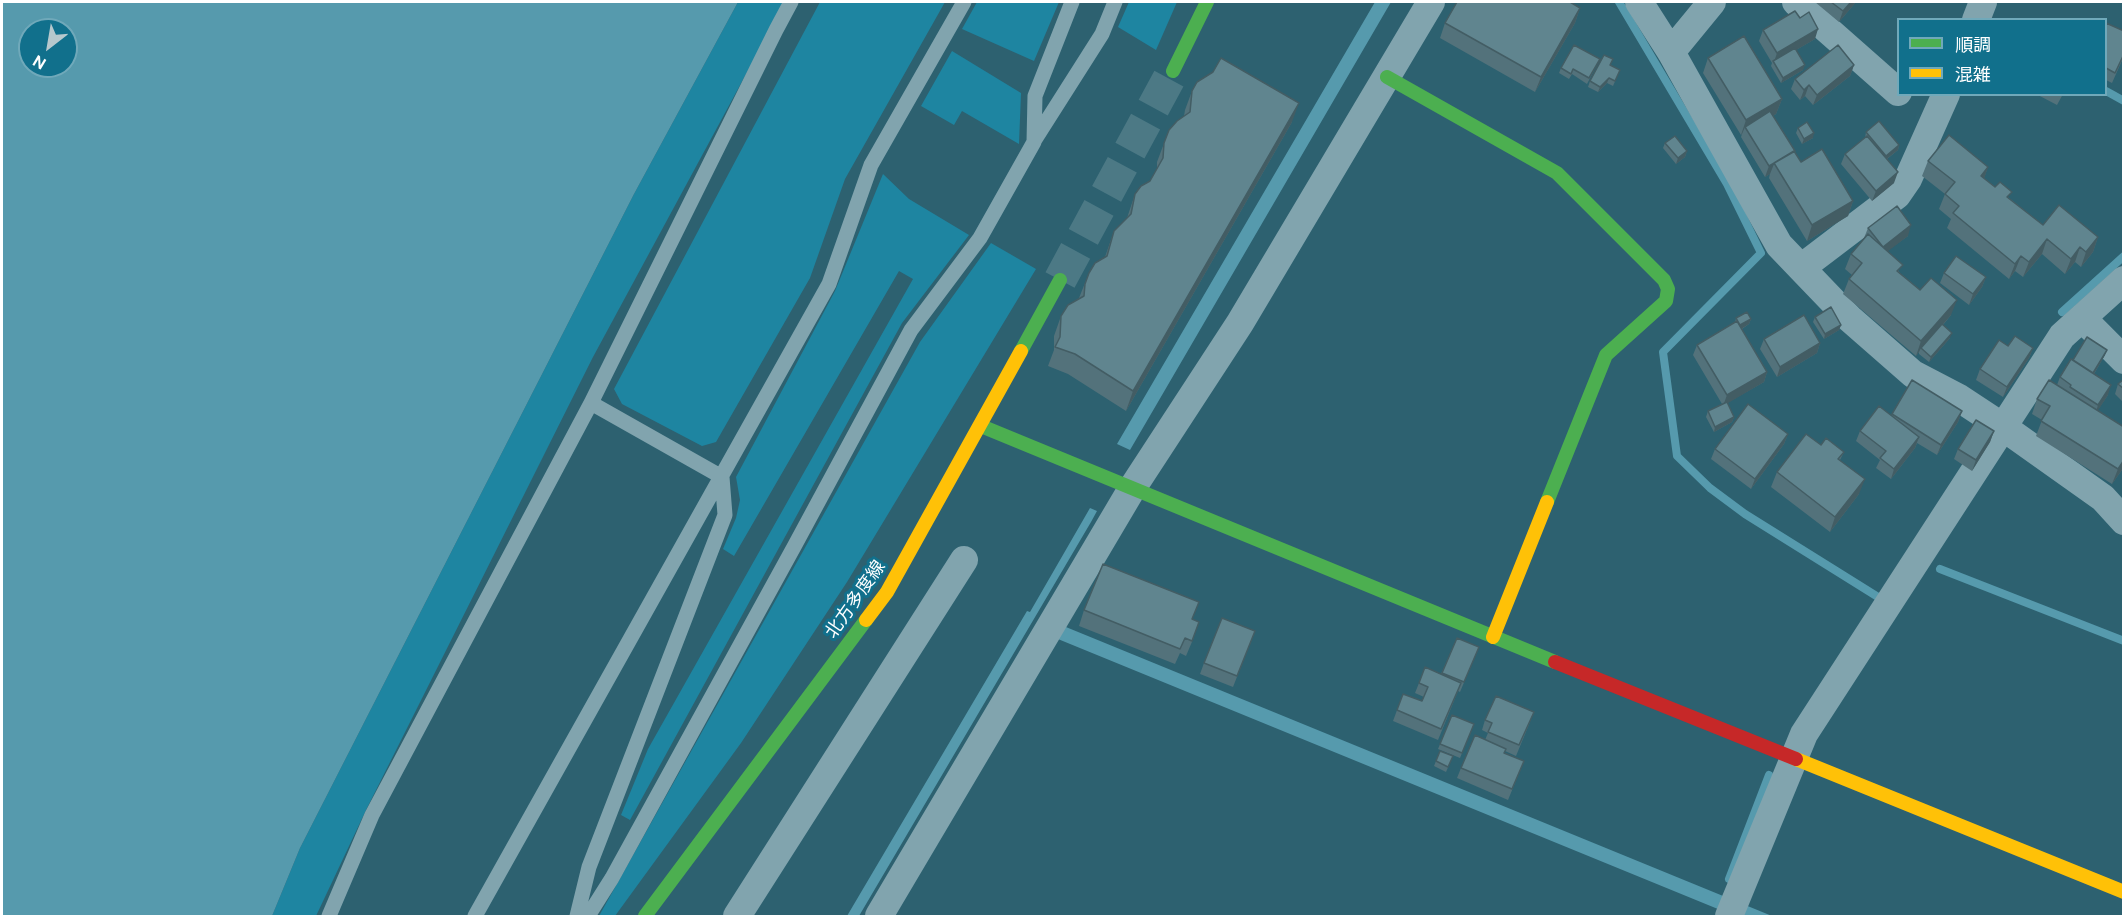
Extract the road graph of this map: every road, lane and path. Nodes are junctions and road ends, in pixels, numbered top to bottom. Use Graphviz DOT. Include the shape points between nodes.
graph roads {
  1 [pos="791,2"];
  2 [pos="964,2"];
  3 [pos="1072,2"];
  4 [pos="1115,2"];
  5 [pos="1207,2"];
  6 [pos="1431,2"];
  7 [pos="1639,2"];
  8 [pos="1712,2"];
  9 [pos="1796,2"];
  10 [pos="1983,2"];
  11 [pos="1977,18"];
  12 [pos="1671,52"];
  13 [pos="1173,70"];
  14 [pos="1386,77"];
  15 [pos="1897,90"];
  16 [pos="1903,96"];
  17 [pos="1942,106"];
  18 [pos="1034,142"];
  19 [pos="1801,268"];
  20 [pos="1060,280"];
  21 [pos="2124,280"];
  22 [pos="2082,318"];
  23 [pos="2124,360"];
  24 [pos="591,404"];
  25 [pos="981,426"];
  26 [pos="2003,427"];
  27 [pos="722,477"];
  28 [pos="1132,487"];
  29 [pos="2124,521"];
  30 [pos="964,560"];
  31 [pos="1493,637"];
  32 [pos="1794,758"];
  33 [pos="2124,892"];
  34 [pos="1733,906"];
  35 [pos="329,916"];
  36 [pos="475,916"];
  37 [pos="577,916"];
  38 [pos="588,916"];
  39 [pos="645,916"];
  40 [pos="737,916"];
  41 [pos="879,916"];
  1 -- 24 [label="lane"];
  2 -- 27 [label="lane" via="872,165 829,284"];
  3 -- 18 [label="lane" via="1035,96"];
  4 -- 18 [label="lane" via="1102,34"];
  5 -- 13 [label="street"];
  6 -- 14 [label="street"];
  7 -- 12 [label="street"];
  8 -- 12 [label="street"];
  9 -- 15 [label="street"];
  10 -- 11 [label="street"];
  12 -- 19 [label="street" via="1779,245"];
  14 -- 28 [label="street" via="1240,323"];
  14 -- 31 [label="street" via="1557,173 1664,280 1668,289 1666,301 1606,355"];
  16 -- 17 [label="street" via="1911,103"];
  17 -- 19 [label="street" via="1897,195"];
  18 -- 38 [label="lane" via="980,238 911,330"];
  19 -- 26 [label="street" via="1913,374"];
  20 -- 25 [label="street, 北方多度線"];
  21 -- 22 [label="street"];
  22 -- 23 [label="street"];
  22 -- 26 [label="street" via="2062,336"];
  24 -- 27 [label="lane"];
  24 -- 35 [label="lane" via="372,815"];
  25 -- 28 [label="street"];
  25 -- 39 [label="street, 北方多度線" via="887,592"];
  26 -- 29 [label="street" via="2103,498"];
  26 -- 32 [label="street" via="1804,735"];
  27 -- 36 [label="lane"];
  27 -- 37 [label="lane" via="725,515 589,867"];
  28 -- 31 [label="street"];
  28 -- 41 [label="street"];
  30 -- 40 [label="street"];
  31 -- 32 [label="street"];
  32 -- 33 [label="street"];
  32 -- 34 [label="street"];
}
